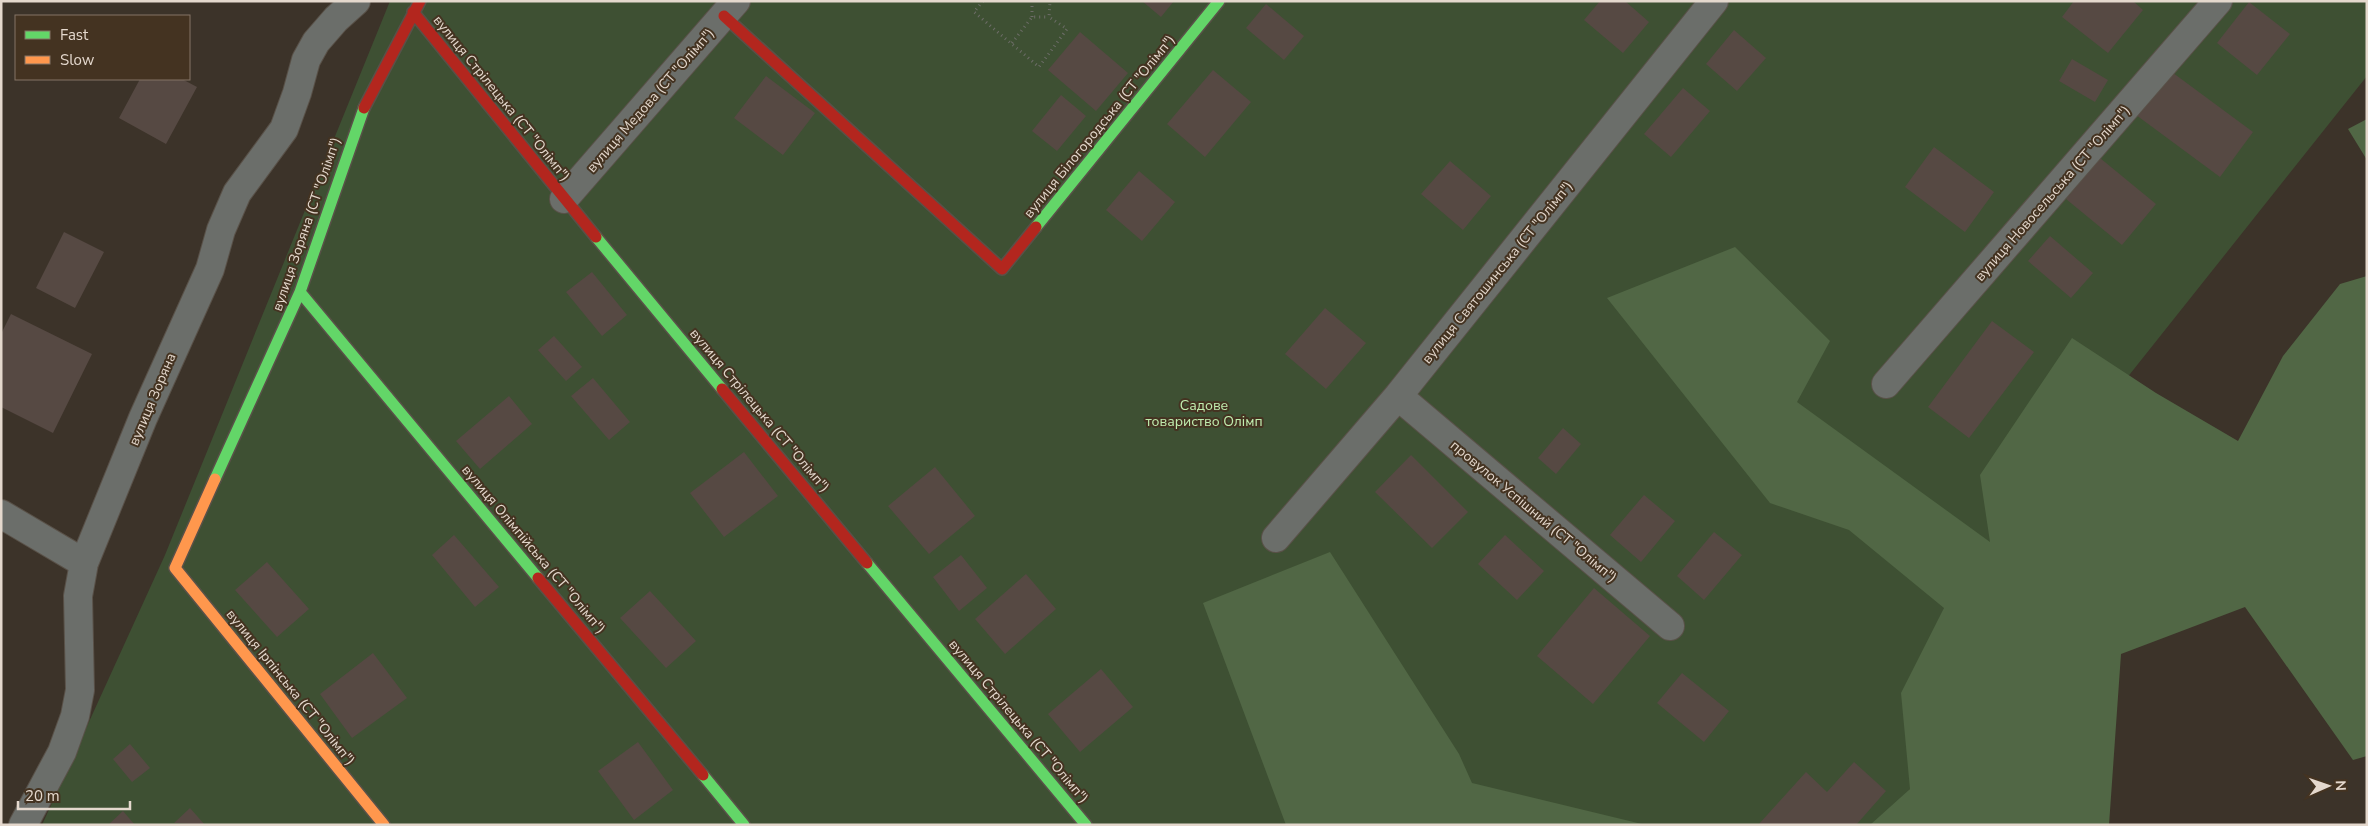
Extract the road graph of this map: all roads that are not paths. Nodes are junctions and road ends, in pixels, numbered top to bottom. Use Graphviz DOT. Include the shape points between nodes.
graph roads {
  1 [pos="356,1"];
  2 [pos="420,1"];
  3 [pos="1219,1"];
  4 [pos="1714,1"];
  5 [pos="2218,1"];
  6 [pos="730,8"];
  7 [pos="413,12"];
  8 [pos="564,199"];
  9 [pos="300,292"];
  10 [pos="1886,384"];
  11 [pos="1398,396"];
  12 [pos="1,514"];
  13 [pos="1276,538"];
  14 [pos="84,563"];
  15 [pos="175,568"];
  16 [pos="1670,626"];
  17 [pos="23,825"];
  18 [pos="384,825"];
  19 [pos="744,825"];
  20 [pos="1086,825"];
  1 -- 14 [label="street, вулиця Зоряна" via="316,42 306,60 284,129 237,193 221,230 210,269 143,418"];
  2 -- 7 [label="street, вулиця Зоряна (СТ \"Олімп\")"];
  3 -- 6 [label="street, вулиця Білогородська (СТ \"Олімп\")" via="1002,269"];
  4 -- 11 [label="street, вулиця Святошинська (СТ \"Олімп\")"];
  5 -- 10 [label="street, вулиця Новосельська (СТ \"Олімп\")"];
  6 -- 8 [label="street, вулиця Медова (СТ \"Олімп\")"];
  7 -- 8 [label="street, вулиця Стрілецька (СТ \"Олімп\")"];
  7 -- 9 [label="street, вулиця Зоряна (СТ \"Олімп\")" via="361,113"];
  8 -- 20 [label="street, вулиця Стрілецька (СТ \"Олімп\")"];
  9 -- 15 [label="street, вулиця Зоряна (СТ \"Олімп\")"];
  9 -- 19 [label="street, вулиця Олімпійська (СТ \"Олімп\")"];
  11 -- 13 [label="street, вулиця Святошинська (СТ \"Олімп\")"];
  11 -- 16 [label="street, провулок Успішний (СТ \"Олімп\")"];
  12 -- 14 [label="street"];
  14 -- 17 [label="street, вулиця Зоряна" via="78,596 80,690 75,716 62,752"];
  15 -- 18 [label="street, вулиця Ірпінська (СТ \"Олімп\")"];
}
